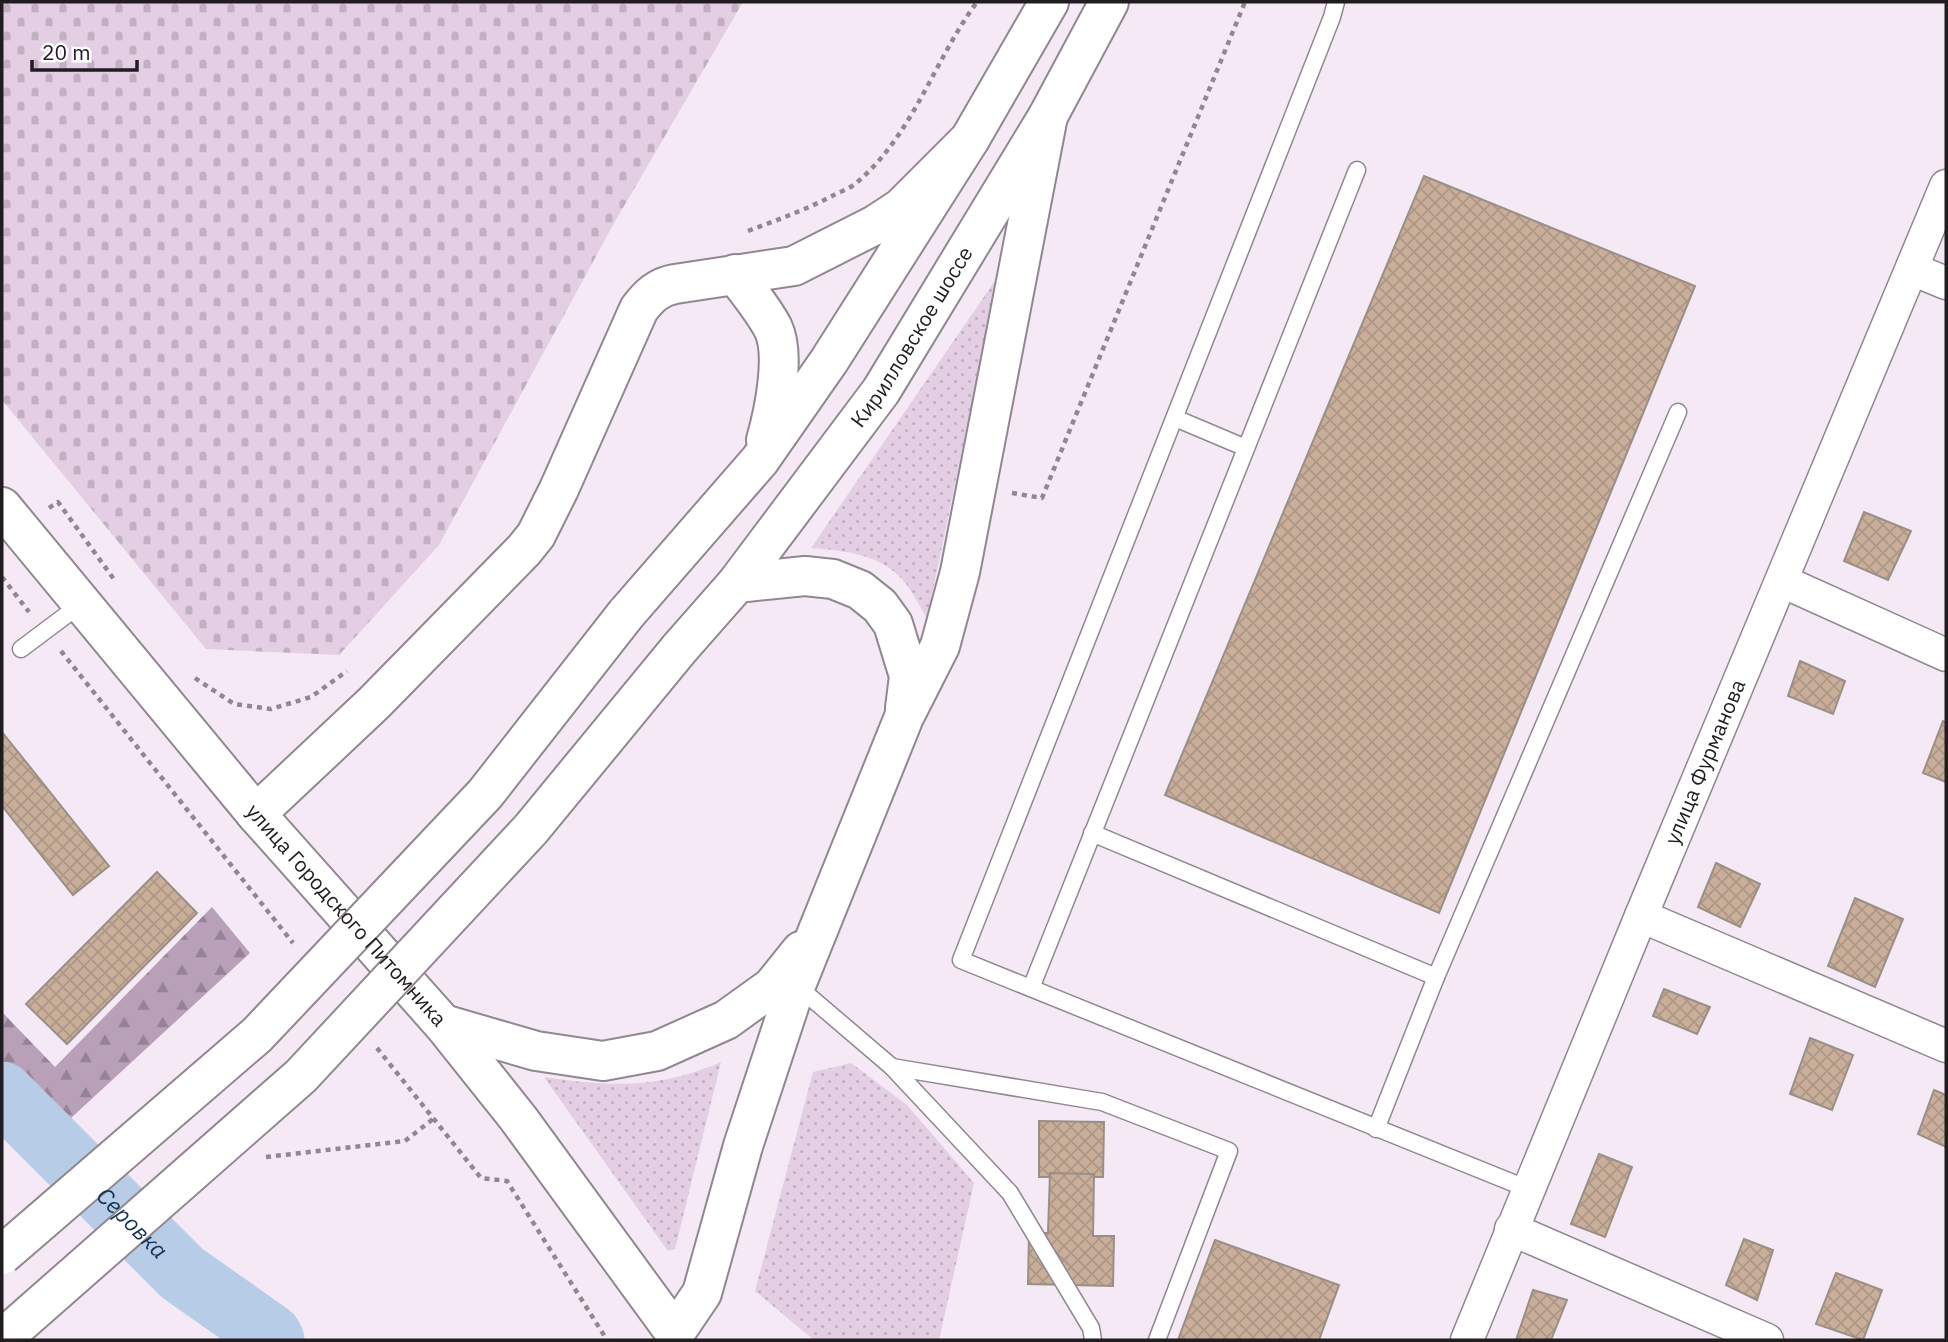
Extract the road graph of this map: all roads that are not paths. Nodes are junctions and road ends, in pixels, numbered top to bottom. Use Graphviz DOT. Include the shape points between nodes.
graph roads {
  1 [pos="1110,2"];
  2 [pos="1336,2"];
  3 [pos="1033,19"];
  4 [pos="1048,116"];
  5 [pos="970,139"];
  6 [pos="1357,170"];
  7 [pos="1946,186"];
  8 [pos="1912,269"];
  9 [pos="735,274"];
  10 [pos="1946,283"];
  11 [pos="1678,412"];
  12 [pos="1175,418"];
  13 [pos="1245,448"];
  14 [pos="760,460"];
  15 [pos="2,508"];
  16 [pos="1782,581"];
  17 [pos="737,583"];
  18 [pos="81,604"];
  19 [pos="21,649"];
  20 [pos="1946,655"];
  21 [pos="904,717"];
  22 [pos="256,814"];
  23 [pos="1092,833"];
  24 [pos="1641,916"];
  25 [pos="815,933"];
  26 [pos="1436,977"];
  27 [pos="796,985"];
  28 [pos="1031,988"];
  29 [pos="443,1024"];
  30 [pos="1946,1046"];
  31 [pos="892,1067"];
  32 [pos="1376,1129"];
  33 [pos="1528,1189"];
  34 [pos="1511,1229"];
  35 [pos="2,1255"];
  36 [pos="2,1339"];
  37 [pos="1094,1340"];
  38 [pos="1157,1340"];
  39 [pos="1466,1340"];
  40 [pos="1767,1340"];
  1 -- 4 [label="main road, Кирилловское шоссе"];
  2 -- 12 [label="lane"];
  3 -- 5 [label="main road"];
  4 -- 17 [label="main road, Кирилловское шоссе" via="881,391"];
  4 -- 21 [label="main road" via="960,572 940,646"];
  5 -- 9 [label="main road" via="901,208 875,225 794,266"];
  5 -- 14 [label="main road" via="829,362"];
  6 -- 13 [label="lane"];
  7 -- 8 [label="street, улица Фурманова"];
  8 -- 10 [label="street"];
  8 -- 16 [label="street, улица Фурманова"];
  9 -- 14 [label="main road" via="774,330 779,363 776,405"];
  9 -- 22 [label="main road" via="663,286 646,300 536,535 374,703"];
  11 -- 26 [label="lane"];
  12 -- 13 [label="lane"];
  12 -- 28 [label="lane" via="961,961"];
  13 -- 23 [label="lane"];
  14 -- 35 [label="main road, bridge" via="626,614 485,794 257,1035"];
  15 -- 18 [label="main road, улица Городского Питомника"];
  16 -- 20 [label="street"];
  16 -- 24 [label="street, улица Фурманова"];
  17 -- 21 [label="main road" via="804,576 833,579 860,590 880,606 893,624 909,676"];
  17 -- 36 [label="main road, Кирилловское шоссе, bridge" via="531,829 301,1076"];
  18 -- 19 [label="lane"];
  18 -- 22 [label="main road, улица Городского Питомника"];
  21 -- 25 [label="main road"];
  22 -- 29 [label="main road, улица Городского Питомника"];
  23 -- 26 [label="lane"];
  23 -- 28 [label="lane"];
  24 -- 30 [label="street"];
  24 -- 33 [label="street, улица Фурманова"];
  25 -- 27 [label="main road"];
  25 -- 29 [label="main road" via="772,987 726,1020 657,1051 603,1061 536,1051"];
  26 -- 32 [label="lane"];
  27 -- 29 [label="main road, улица Городского Питомника" via="743,1146 702,1293 675,1333 518,1118"];
  27 -- 31 [label="lane"];
  28 -- 32 [label="lane"];
  31 -- 37 [label="lane" via="1010,1193"];
  31 -- 38 [label="lane" via="1102,1102 1229,1151"];
  32 -- 33 [label="lane"];
  33 -- 34 [label="street, улица Фурманова"];
  34 -- 39 [label="street, улица Фурманова"];
  34 -- 40 [label="street"];
}
